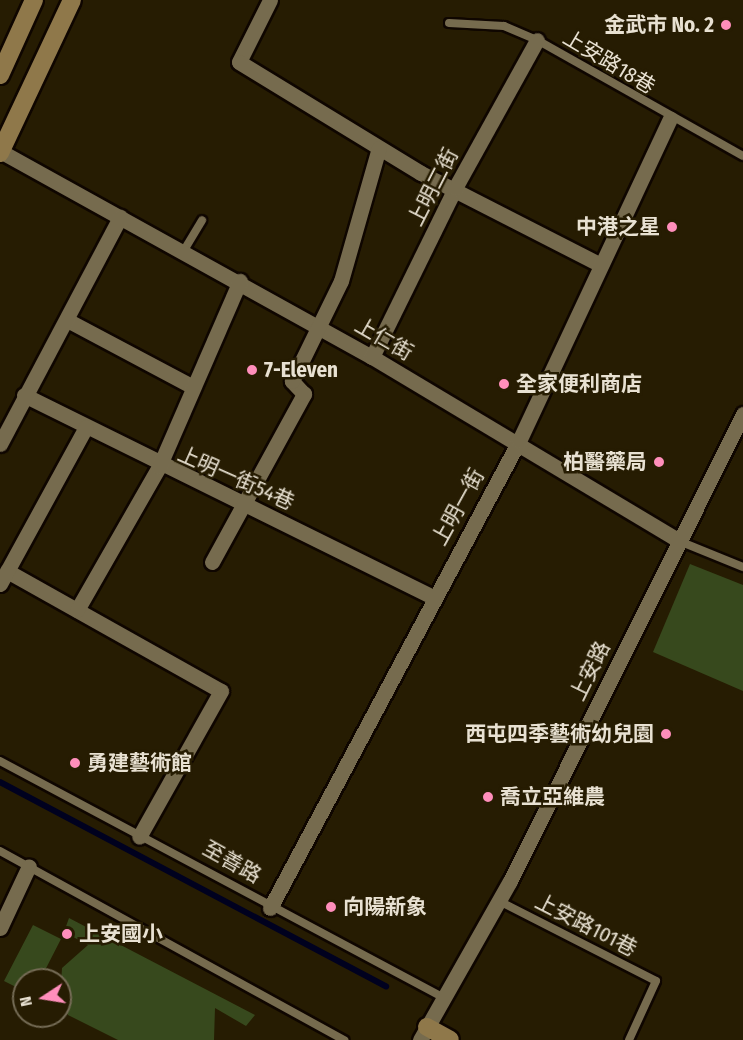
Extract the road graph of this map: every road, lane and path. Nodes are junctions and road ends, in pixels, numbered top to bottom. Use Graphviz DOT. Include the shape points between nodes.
graph roads {
  1 [pos="34,0"];
  2 [pos="72,0"];
  3 [pos="270,0"];
  4 [pos="449,22"];
  5 [pos="537,40"];
  6 [pos="0,75"];
  7 [pos="670,119"];
  8 [pos="379,148"];
  9 [pos="0,152"];
  10 [pos="743,156"];
  11 [pos="455,188"];
  12 [pos="120,217"];
  13 [pos="202,220"];
  14 [pos="183,252"];
  15 [pos="601,265"];
  16 [pos="240,281"];
  17 [pos="68,320"];
  18 [pos="319,326"];
  19 [pos="372,357"];
  20 [pos="191,386"];
  21 [pos="24,395"];
  22 [pos="743,414"];
  23 [pos="86,427"];
  24 [pos="519,441"];
  25 [pos="0,444"];
  26 [pos="159,467"];
  27 [pos="246,502"];
  28 [pos="678,540"];
  29 [pos="212,562"];
  30 [pos="743,567"];
  31 [pos="4,578"];
  32 [pos="432,597"];
  33 [pos="78,610"];
  34 [pos="0,761"];
  35 [pos="139,837"];
  36 [pos="0,851"];
  37 [pos="29,866"];
  38 [pos="499,901"];
  39 [pos="270,908"];
  40 [pos="0,928"];
  41 [pos="444,998"];
  42 [pos="424,1033"];
  43 [pos="344,1040"];
  44 [pos="450,1040"];
  45 [pos="629,1040"];
  1 -- 6 [label="main road"];
  2 -- 9 [label="main road"];
  3 -- 8 [label="street" via="239,62"];
  4 -- 5 [label="lane, 上安路18巷" via="504,26"];
  5 -- 7 [label="lane, 上安路18巷"];
  5 -- 11 [label="street, 上明二街"];
  7 -- 10 [label="lane, 上安路18巷"];
  7 -- 15 [label="street, 上明一街"];
  8 -- 11 [label="street"];
  8 -- 18 [label="street" via="357,232"];
  9 -- 12 [label="street, 上仁街"];
  11 -- 15 [label="street"];
  11 -- 19 [label="street, 上明二街"];
  12 -- 14 [label="street, 上仁街"];
  12 -- 17 [label="street"];
  13 -- 14 [label="lane"];
  14 -- 16 [label="street, 上仁街"];
  15 -- 24 [label="street, 上明一街"];
  16 -- 18 [label="street, 上仁街"];
  16 -- 20 [label="street"];
  17 -- 20 [label="street"];
  17 -- 21 [label="street"];
  18 -- 19 [label="street, 上仁街"];
  18 -- 27 [label="street" via="292,381 304,394"];
  19 -- 24 [label="street, 上仁街"];
  20 -- 26 [label="street"];
  21 -- 23 [label="street, 上明一街54巷"];
  21 -- 25 [label="street"];
  22 -- 28 [label="street, 上安路"];
  23 -- 26 [label="street, 上明一街54巷"];
  23 -- 31 [label="street"];
  24 -- 28 [label="street, 上仁街"];
  24 -- 32 [label="street, 上明一街"];
  26 -- 27 [label="street, 上明一街54巷"];
  26 -- 33 [label="street"];
  27 -- 29 [label="street"];
  27 -- 32 [label="street, 上明一街54巷"];
  28 -- 30 [label="lane, 上仁街"];
  28 -- 38 [label="street, 上安路"];
  31 -- 33 [label="street"];
  32 -- 39 [label="street, 上明一街"];
  33 -- 35 [label="street" via="221,691"];
  34 -- 35 [label="lane, 至善路"];
  35 -- 39 [label="lane, 至善路"];
  36 -- 37 [label="lane"];
  37 -- 40 [label="street"];
  37 -- 43 [label="lane"];
  38 -- 41 [label="street, 上安路"];
  38 -- 45 [label="lane, 上安路101巷" via="656,981"];
  39 -- 41 [label="lane, 至善路"];
  41 -- 42 [label="street, 上安路"];
  42 -- 44 [label="main road"];
}
